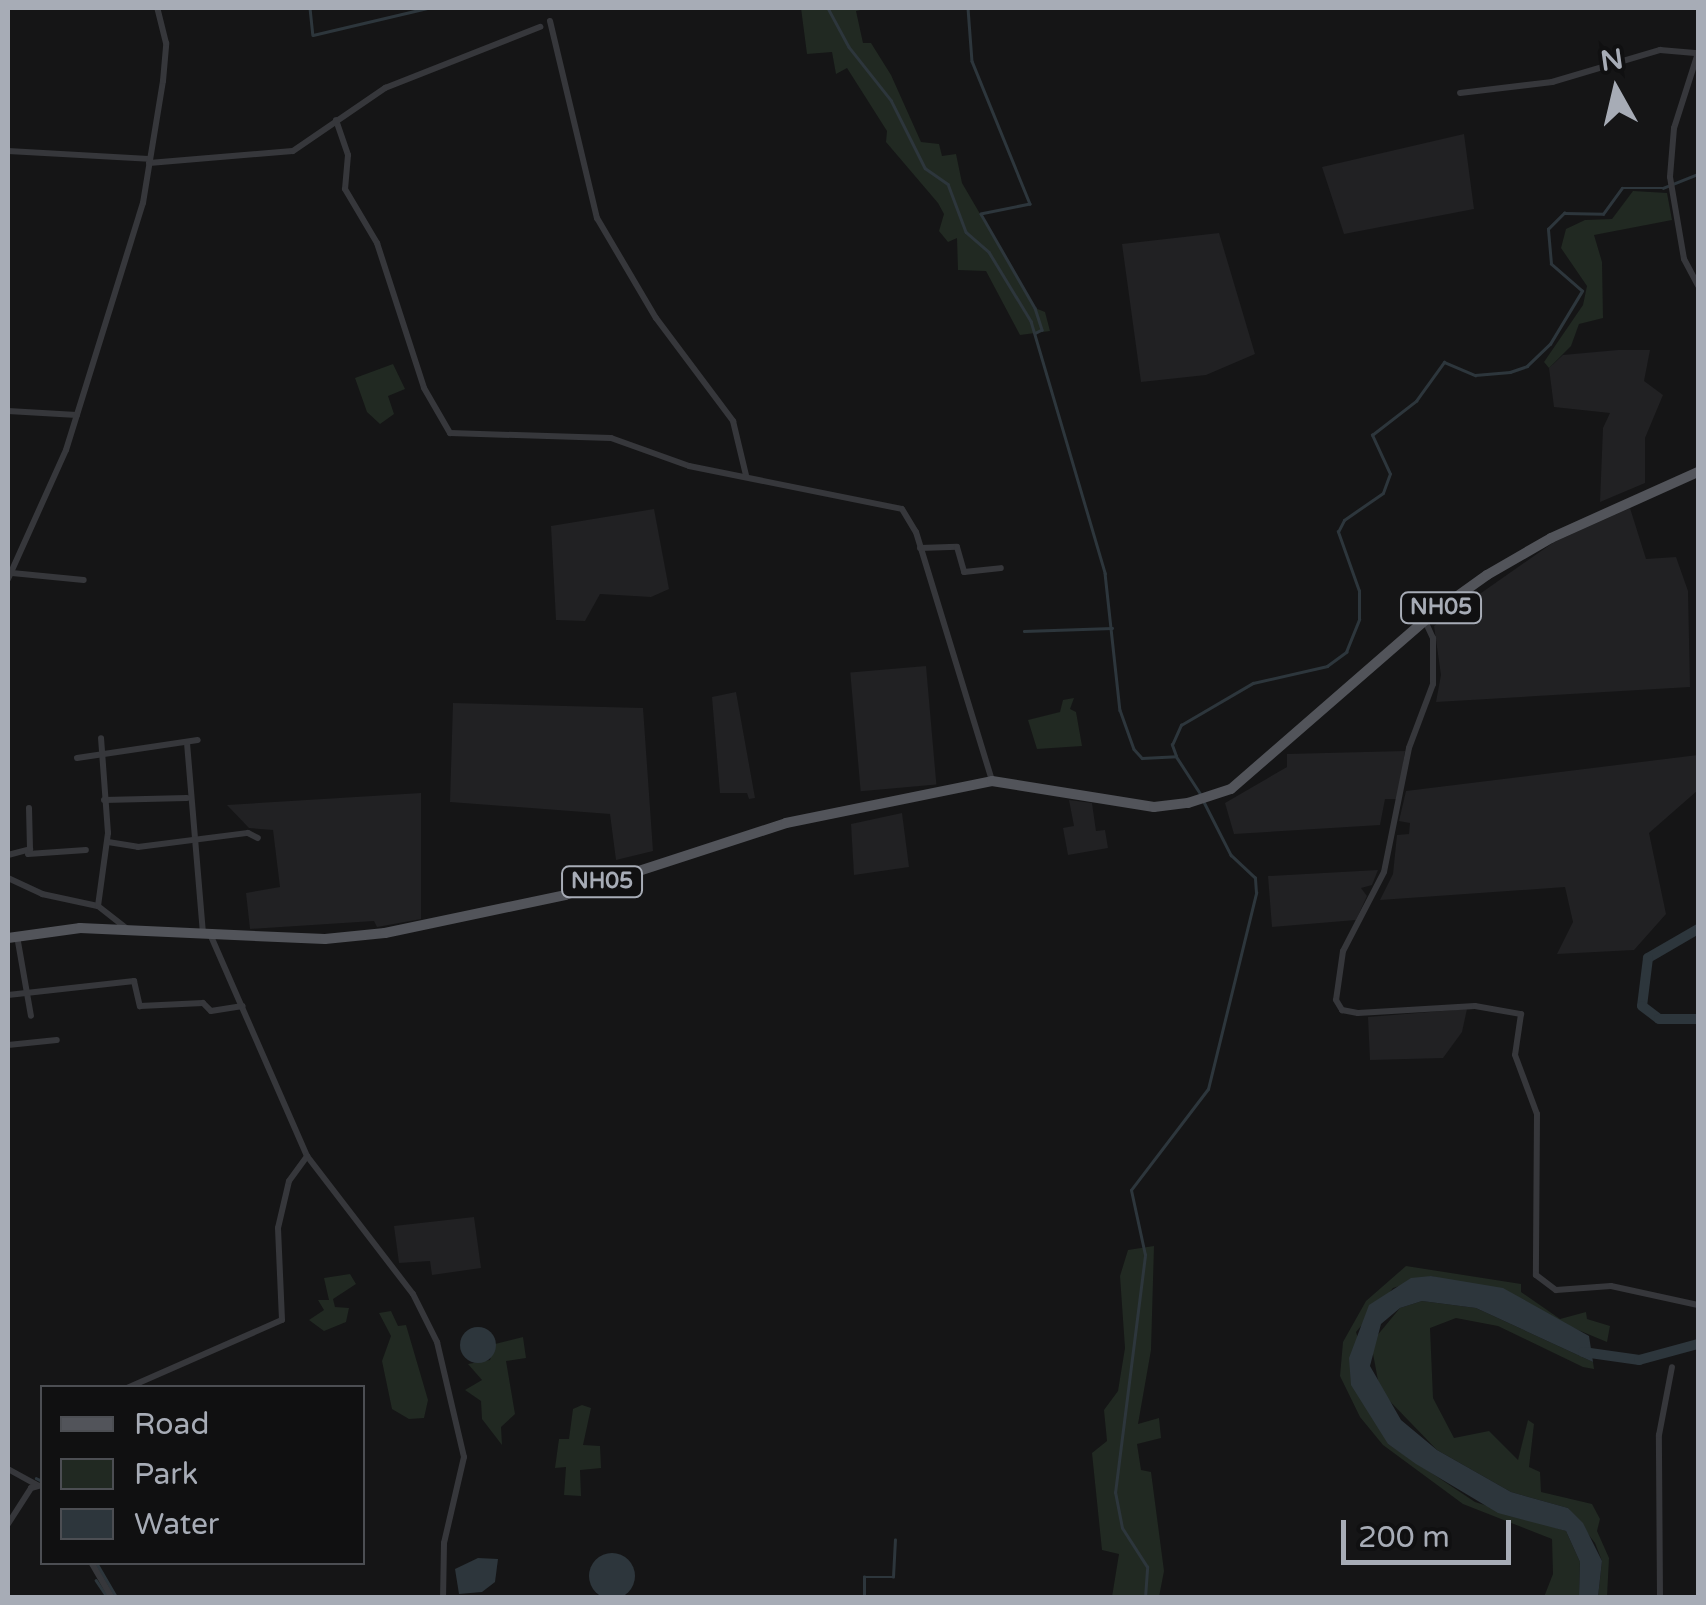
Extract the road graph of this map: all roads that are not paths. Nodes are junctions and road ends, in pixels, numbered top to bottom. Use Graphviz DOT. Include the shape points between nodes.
graph roads {
  1 [pos="157,8"];
  2 [pos="550,21"];
  3 [pos="540,27"];
  4 [pos="1698,53"];
  5 [pos="1460,93"];
  6 [pos="336,120"];
  7 [pos="8,152"];
  8 [pos="149,161"];
  9 [pos="1698,285"];
  10 [pos="8,410"];
  11 [pos="77,415"];
  12 [pos="1698,472"];
  13 [pos="746,476"];
  14 [pos="920,548"];
  15 [pos="1000,568"];
  16 [pos="10,576"];
  17 [pos="84,580"];
  18 [pos="1424,620"];
  19 [pos="102,738"];
  20 [pos="198,740"];
  21 [pos="186,742"];
  22 [pos="77,758"];
  23 [pos="103,758"];
  24 [pos="992,781"];
  25 [pos="187,798"];
  26 [pos="104,800"];
  27 [pos="29,808"];
  28 [pos="258,838"];
  29 [pos="191,839"];
  30 [pos="107,842"];
  31 [pos="86,850"];
  32 [pos="26,854"];
  33 [pos="8,855"];
  34 [pos="8,878"];
  35 [pos="98,906"];
  36 [pos="128,930"];
  37 [pos="207,934"];
  38 [pos="12,937"];
  39 [pos="28,993"];
  40 [pos="8,996"];
  41 [pos="242,1006"];
  42 [pos="31,1016"];
  43 [pos="57,1040"];
  44 [pos="8,1045"];
  45 [pos="307,1156"];
  46 [pos="1698,1305"];
  47 [pos="1672,1367"];
  48 [pos="134,1385"];
  49 [pos="8,1469"];
  50 [pos="40,1486"];
  51 [pos="8,1524"];
  52 [pos="93,1565"];
  53 [pos="112,1598"];
  54 [pos="443,1598"];
  55 [pos="1660,1598"];
  1 -- 8 [label="street" via="166,43"];
  2 -- 13 [label="street" via="597,218 656,318 734,421"];
  3 -- 6 [label="street" via="385,88"];
  4 -- 5 [label="street" via="1660,50 1552,82"];
  4 -- 9 [label="street" via="1674,128 1670,178 1684,259"];
  6 -- 8 [label="street" via="292,151"];
  6 -- 13 [label="street" via="348,155 350,201 377,243 424,388 450,434 611,438 688,466"];
  7 -- 8 [label="street"];
  8 -- 11 [label="street" via="143,204"];
  10 -- 11 [label="street"];
  11 -- 16 [label="street"];
  12 -- 18 [label="main road, NH05" via="1551,538"];
  13 -- 14 [label="street" via="895,505"];
  14 -- 15 [label="street" via="958,547 964,572"];
  14 -- 24 [label="street"];
  16 -- 17 [label="street"];
  18 -- 24 [label="main road, NH05" via="1217,794 1154,807"];
  18 -- 46 [label="street" via="1433,638 1432,684 1408,748 1384,872 1343,951 1336,1000 1342,1010 1358,1013 1475,1006 1521,1014 1514,1054 1537,1114 1536,1276 1556,1290 1612,1286"];
  19 -- 23 [label="street"];
  20 -- 21 [label="street"];
  21 -- 23 [label="street"];
  21 -- 25 [label="street"];
  22 -- 23 [label="street"];
  23 -- 26 [label="street"];
  24 -- 37 [label="main road, NH05" via="786,823 565,894 449,921 325,938"];
  25 -- 26 [label="street"];
  25 -- 29 [label="street"];
  26 -- 30 [label="street"];
  27 -- 32 [label="street"];
  28 -- 29 [label="street" via="248,832"];
  29 -- 30 [label="street" via="138,847"];
  29 -- 37 [label="street"];
  30 -- 35 [label="street"];
  31 -- 32 [label="street"];
  32 -- 33 [label="street"];
  34 -- 35 [label="street" via="42,894"];
  35 -- 36 [label="street"];
  36 -- 37 [label="main road, NH05"];
  36 -- 38 [label="main road, NH05"];
  37 -- 41 [label="street"];
  38 -- 39 [label="street"];
  39 -- 40 [label="street"];
  39 -- 41 [label="street" via="134,981 140,1006"];
  39 -- 42 [label="street"];
  41 -- 45 [label="street"];
  43 -- 44 [label="street"];
  45 -- 48 [label="street" via="289,1180 278,1228 282,1320"];
  45 -- 54 [label="street" via="413,1294 437,1342 464,1457 444,1543"];
  47 -- 55 [label="street" via="1659,1435"];
  49 -- 50 [label="street"];
  50 -- 51 [label="street"];
  52 -- 53 [label="street"];
}
